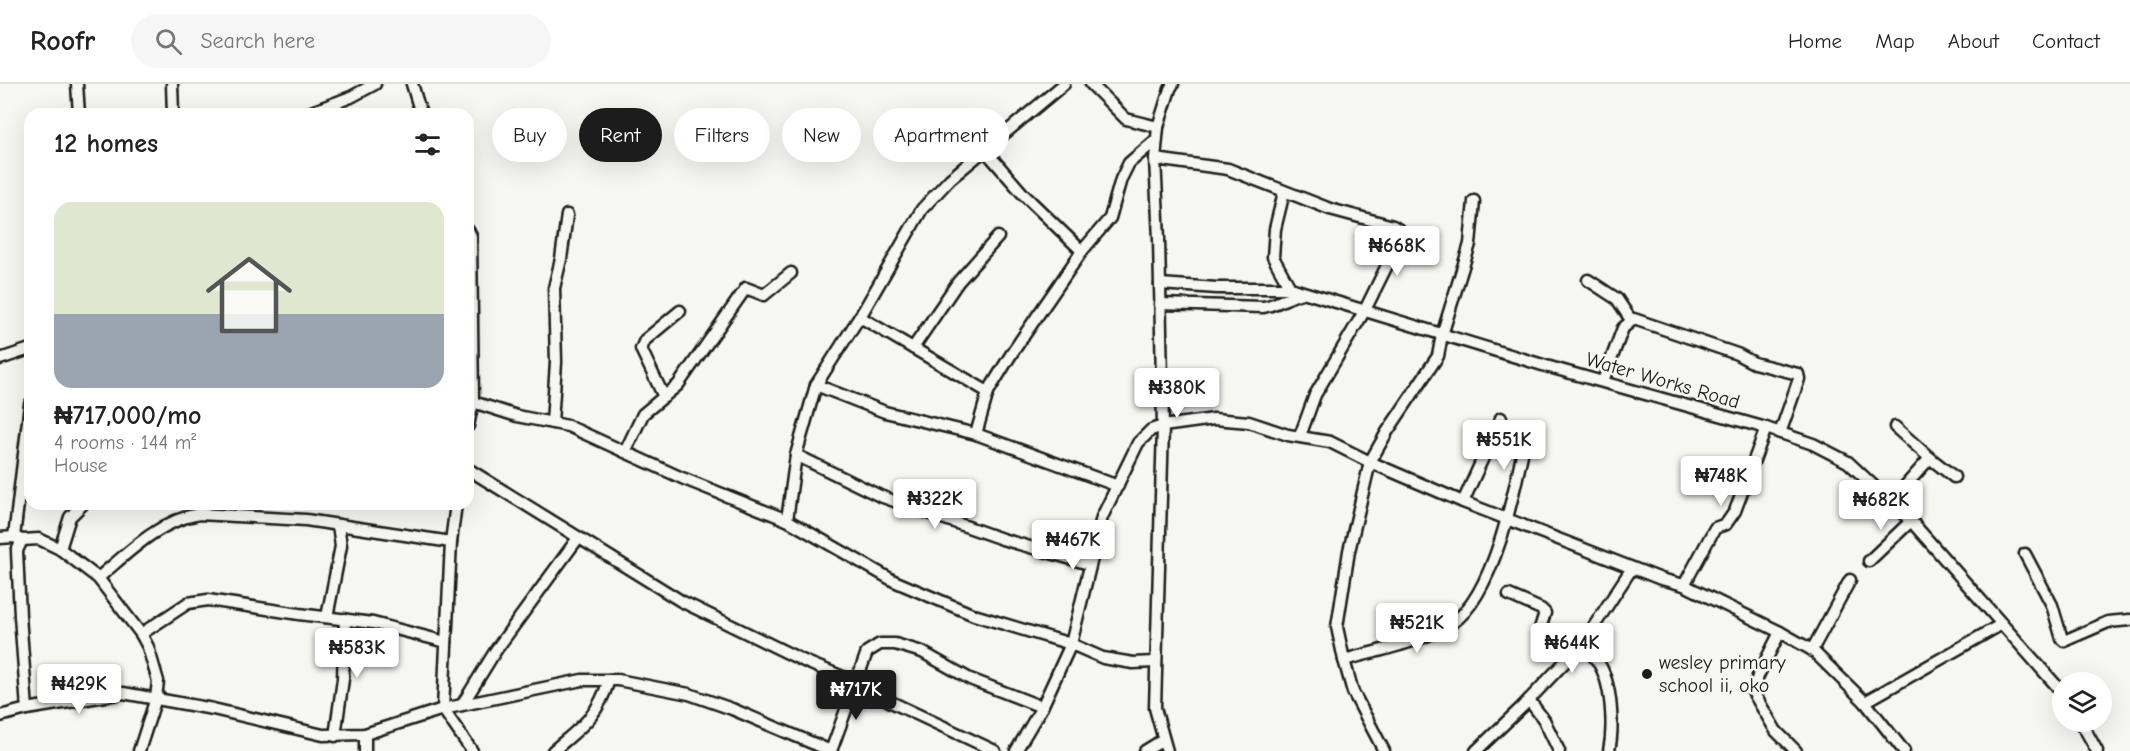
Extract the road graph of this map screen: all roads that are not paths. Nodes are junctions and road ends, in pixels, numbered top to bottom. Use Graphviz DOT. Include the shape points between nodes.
graph roads {
  1 [pos="77,84"];
  2 [pos="172,84"];
  3 [pos="375,84"];
  4 [pos="412,84"];
  5 [pos="1064,84"];
  6 [pos="1091,84"];
  7 [pos="1173,84"];
  8 [pos="79,108"];
  9 [pos="173,108"];
  10 [pos="322,108"];
  11 [pos="419,108"];
  12 [pos="1158,127"];
  13 [pos="1009,129"];
  14 [pos="1156,140"];
  15 [pos="1155,159"];
  16 [pos="969,162"];
  17 [pos="995,162"];
  18 [pos="1284,192"];
  19 [pos="1474,201"];
  20 [pos="567,215"];
  21 [pos="998,237"];
  22 [pos="1082,251"];
  23 [pos="791,273"];
  24 [pos="1588,280"];
  25 [pos="1160,284"];
  26 [pos="1290,288"];
  27 [pos="1305,292"];
  28 [pos="1160,304"];
  29 [pos="1365,310"];
  30 [pos="680,311"];
  31 [pos="860,316"];
  32 [pos="1630,320"];
  33 [pos="1442,335"];
  34 [pos="913,348"];
  35 [pos="24,351"];
  36 [pos="0,359"];
  37 [pos="1603,381"];
  38 [pos="816,385"];
  39 [pos="988,392"];
  40 [pos="664,397"];
  41 [pos="474,402"];
  42 [pos="1501,418"];
  43 [pos="552,423"];
  44 [pos="1163,426"];
  45 [pos="1895,427"];
  46 [pos="1766,428"];
  47 [pos="1527,430"];
  48 [pos="1780,433"];
  49 [pos="976,434"];
  50 [pos="1300,436"];
  51 [pos="625,452"];
  52 [pos="796,455"];
  53 [pos="1930,458"];
  54 [pos="1370,462"];
  55 [pos="24,471"];
  56 [pos="474,473"];
  57 [pos="1954,477"];
  58 [pos="1118,486"];
  59 [pos="1463,502"];
  60 [pos="1891,502"];
  61 [pos="77,510"];
  62 [pos="455,510"];
  63 [pos="1506,519"];
  64 [pos="787,520"];
  65 [pos="1911,521"];
  66 [pos="338,525"];
  67 [pos="0,538"];
  68 [pos="18,538"];
  69 [pos="578,538"];
  70 [pos="451,542"];
  71 [pos="60,549"];
  72 [pos="2025,554"];
  73 [pos="1869,561"];
  74 [pos="1089,564"];
  75 [pos="1632,568"];
  76 [pos="98,578"];
  77 [pos="1850,580"];
  78 [pos="1684,585"];
  79 [pos="1509,595"];
  80 [pos="327,617"];
  81 [pos="345,620"];
  82 [pos="2130,620"];
  83 [pos="2002,624"];
  84 [pos="1780,632"];
  85 [pos="141,634"];
  86 [pos="446,642"];
  87 [pos="1583,643"];
  88 [pos="1071,644"];
  89 [pos="1812,650"];
  90 [pos="1568,657"];
  91 [pos="1344,660"];
  92 [pos="1155,662"];
  93 [pos="609,680"];
  94 [pos="2052,681"];
  95 [pos="855,682"];
  96 [pos="156,698"];
  97 [pos="1530,700"];
  98 [pos="1865,702"];
  99 [pos="462,705"];
  100 [pos="1042,707"];
  101 [pos="27,709"];
  102 [pos="443,709"];
  103 [pos="0,716"];
  104 [pos="2087,732"];
  105 [pos="365,734"];
  106 [pos="335,736"];
  107 [pos="1163,740"];
  108 [pos="558,750"];
  109 [pos="139,751"];
  110 [pos="365,751"];
  111 [pos="472,751"];
  112 [pos="831,751"];
  113 [pos="995,751"];
  114 [pos="1016,751"];
  115 [pos="1144,751"];
  116 [pos="1167,751"];
  117 [pos="1383,751"];
  118 [pos="1476,751"];
  119 [pos="1559,751"];
  120 [pos="1609,751"];
  121 [pos="1796,751"];
  122 [pos="1904,751"];
  123 [pos="2097,751"];
  1 -- 8 [label="street"];
  2 -- 9 [label="street"];
  3 -- 10 [label="street"];
  4 -- 11 [label="street"];
  5 -- 13 [label="street"];
  6 -- 12 [label="street" via="1126,119"];
  7 -- 12 [label="street"];
  12 -- 14 [label="street"];
  14 -- 15 [label="street"];
  14 -- 22 [label="street" via="1128,163 1110,218"];
  15 -- 18 [label="street" via="1228,169"];
  15 -- 25 [label="street"];
  16 -- 31 [label="street" via="922,209"];
  17 -- 22 [label="street"];
  18 -- 26 [label="street" via="1273,257"];
  18 -- 29 [label="street" via="1399,230 1401,239"];
  19 -- 33 [label="street" via="1470,244"];
  20 -- 43 [label="street" via="554,288 556,362"];
  21 -- 34 [label="street" via="958,282"];
  22 -- 39 [label="street"];
  23 -- 40 [label="street" via="764,295 746,288 678,385"];
  24 -- 32 [label="street" via="1617,299"];
  25 -- 26 [label="street, Water Works Road"];
  25 -- 28 [label="street"];
  26 -- 27 [label="street, Water Works Road"];
  27 -- 28 [label="street" via="1263,308"];
  27 -- 29 [label="street, Water Works Road"];
  28 -- 44 [label="street"];
  29 -- 33 [label="street, Water Works Road"];
  29 -- 50 [label="street" via="1315,395"];
  30 -- 40 [label="street" via="645,340 641,349"];
  31 -- 34 [label="street"];
  31 -- 38 [label="street"];
  32 -- 37 [label="street" via="1623,328"];
  32 -- 48 [label="street" via="1798,374"];
  33 -- 37 [label="street, Water Works Road"];
  33 -- 54 [label="street" via="1438,356"];
  34 -- 39 [label="street"];
  35 -- 36 [label="street"];
  37 -- 46 [label="street, Water Works Road"];
  38 -- 49 [label="street" via="885,412"];
  38 -- 52 [label="street"];
  39 -- 49 [label="street"];
  40 -- 51 [label="street" via="643,414"];
  41 -- 43 [label="street"];
  42 -- 59 [label="street"];
  43 -- 51 [label="street" via="568,426"];
  44 -- 50 [label="street" via="1214,420 1250,422"];
  44 -- 58 [label="street" via="1151,430 1138,443"];
  44 -- 92 [label="street"];
  45 -- 53 [label="street"];
  46 -- 48 [label="street, Water Works Road"];
  46 -- 78 [label="street" via="1736,511 1726,524 1715,528"];
  47 -- 63 [label="street"];
  48 -- 60 [label="street, Water Works Road" via="1848,462"];
  49 -- 58 [label="street"];
  50 -- 54 [label="street" via="1330,442"];
  51 -- 64 [label="street"];
  52 -- 64 [label="street"];
  52 -- 74 [label="street" via="880,496 1002,539"];
  53 -- 57 [label="street"];
  53 -- 60 [label="street"];
  54 -- 59 [label="street"];
  54 -- 91 [label="street" via="1349,551 1337,627"];
  55 -- 68 [label="street"];
  56 -- 69 [label="street"];
  58 -- 74 [label="street" via="1102,517"];
  59 -- 63 [label="street"];
  60 -- 65 [label="street, Water Works Road"];
  61 -- 71 [label="street" via="70,517"];
  62 -- 70 [label="street"];
  63 -- 75 [label="street"];
  63 -- 91 [label="street" via="1493,565 1468,608 1453,622 1418,639"];
  64 -- 88 [label="street" via="894,581 974,615"];
  65 -- 73 [label="street"];
  65 -- 83 [label="street, Water Works Road"];
  66 -- 70 [label="street"];
  66 -- 76 [label="street" via="224,514 183,516 155,531"];
  66 -- 80 [label="street" via="341,546"];
  67 -- 68 [label="street"];
  68 -- 71 [label="street" via="39,539"];
  68 -- 101 [label="street"];
  69 -- 95 [label="street" via="681,601"];
  69 -- 99 [label="street" via="496,650"];
  70 -- 86 [label="street"];
  71 -- 76 [label="street"];
  72 -- 82 [label="street" via="2052,605 2064,641 2108,622"];
  74 -- 88 [label="street"];
  75 -- 78 [label="street"];
  75 -- 87 [label="street"];
  76 -- 85 [label="street"];
  77 -- 89 [label="street"];
  78 -- 84 [label="street"];
  79 -- 90 [label="street" via="1545,613 1539,631"];
  80 -- 81 [label="street"];
  80 -- 85 [label="street" via="208,600 188,603"];
  81 -- 86 [label="street" via="373,623"];
  81 -- 106 [label="street" via="343,679"];
  83 -- 94 [label="street, Water Works Road"];
  83 -- 98 [label="street"];
  84 -- 89 [label="street"];
  84 -- 121 [label="street" via="1753,692 1776,731"];
  85 -- 96 [label="street" via="158,681"];
  86 -- 102 [label="street"];
  87 -- 90 [label="street"];
  87 -- 120 [label="street" via="1599,663 1606,682 1611,712"];
  88 -- 92 [label="street" via="1121,662"];
  88 -- 100 [label="street"];
  89 -- 98 [label="street"];
  90 -- 97 [label="street"];
  91 -- 117 [label="street" via="1353,692"];
  92 -- 107 [label="street" via="1155,708"];
  93 -- 99 [label="street" via="582,680"];
  93 -- 108 [label="street" via="592,717"];
  93 -- 112 [label="street" via="650,684 689,694"];
  95 -- 100 [label="street" via="867,652 880,644 895,644 922,652 970,679"];
  95 -- 112 [label="street"];
  95 -- 113 [label="street"];
  96 -- 101 [label="street" via="123,693"];
  96 -- 106 [label="street"];
  96 -- 109 [label="street"];
  97 -- 118 [label="street"];
  97 -- 119 [label="street"];
  98 -- 122 [label="street"];
  99 -- 102 [label="street"];
  100 -- 114 [label="street"];
  101 -- 103 [label="street"];
  102 -- 105 [label="street"];
  102 -- 111 [label="street"];
  104 -- 123 [label="street"];
  105 -- 106 [label="street"];
  105 -- 110 [label="street"];
  107 -- 115 [label="street"];
  107 -- 116 [label="street"];
}
